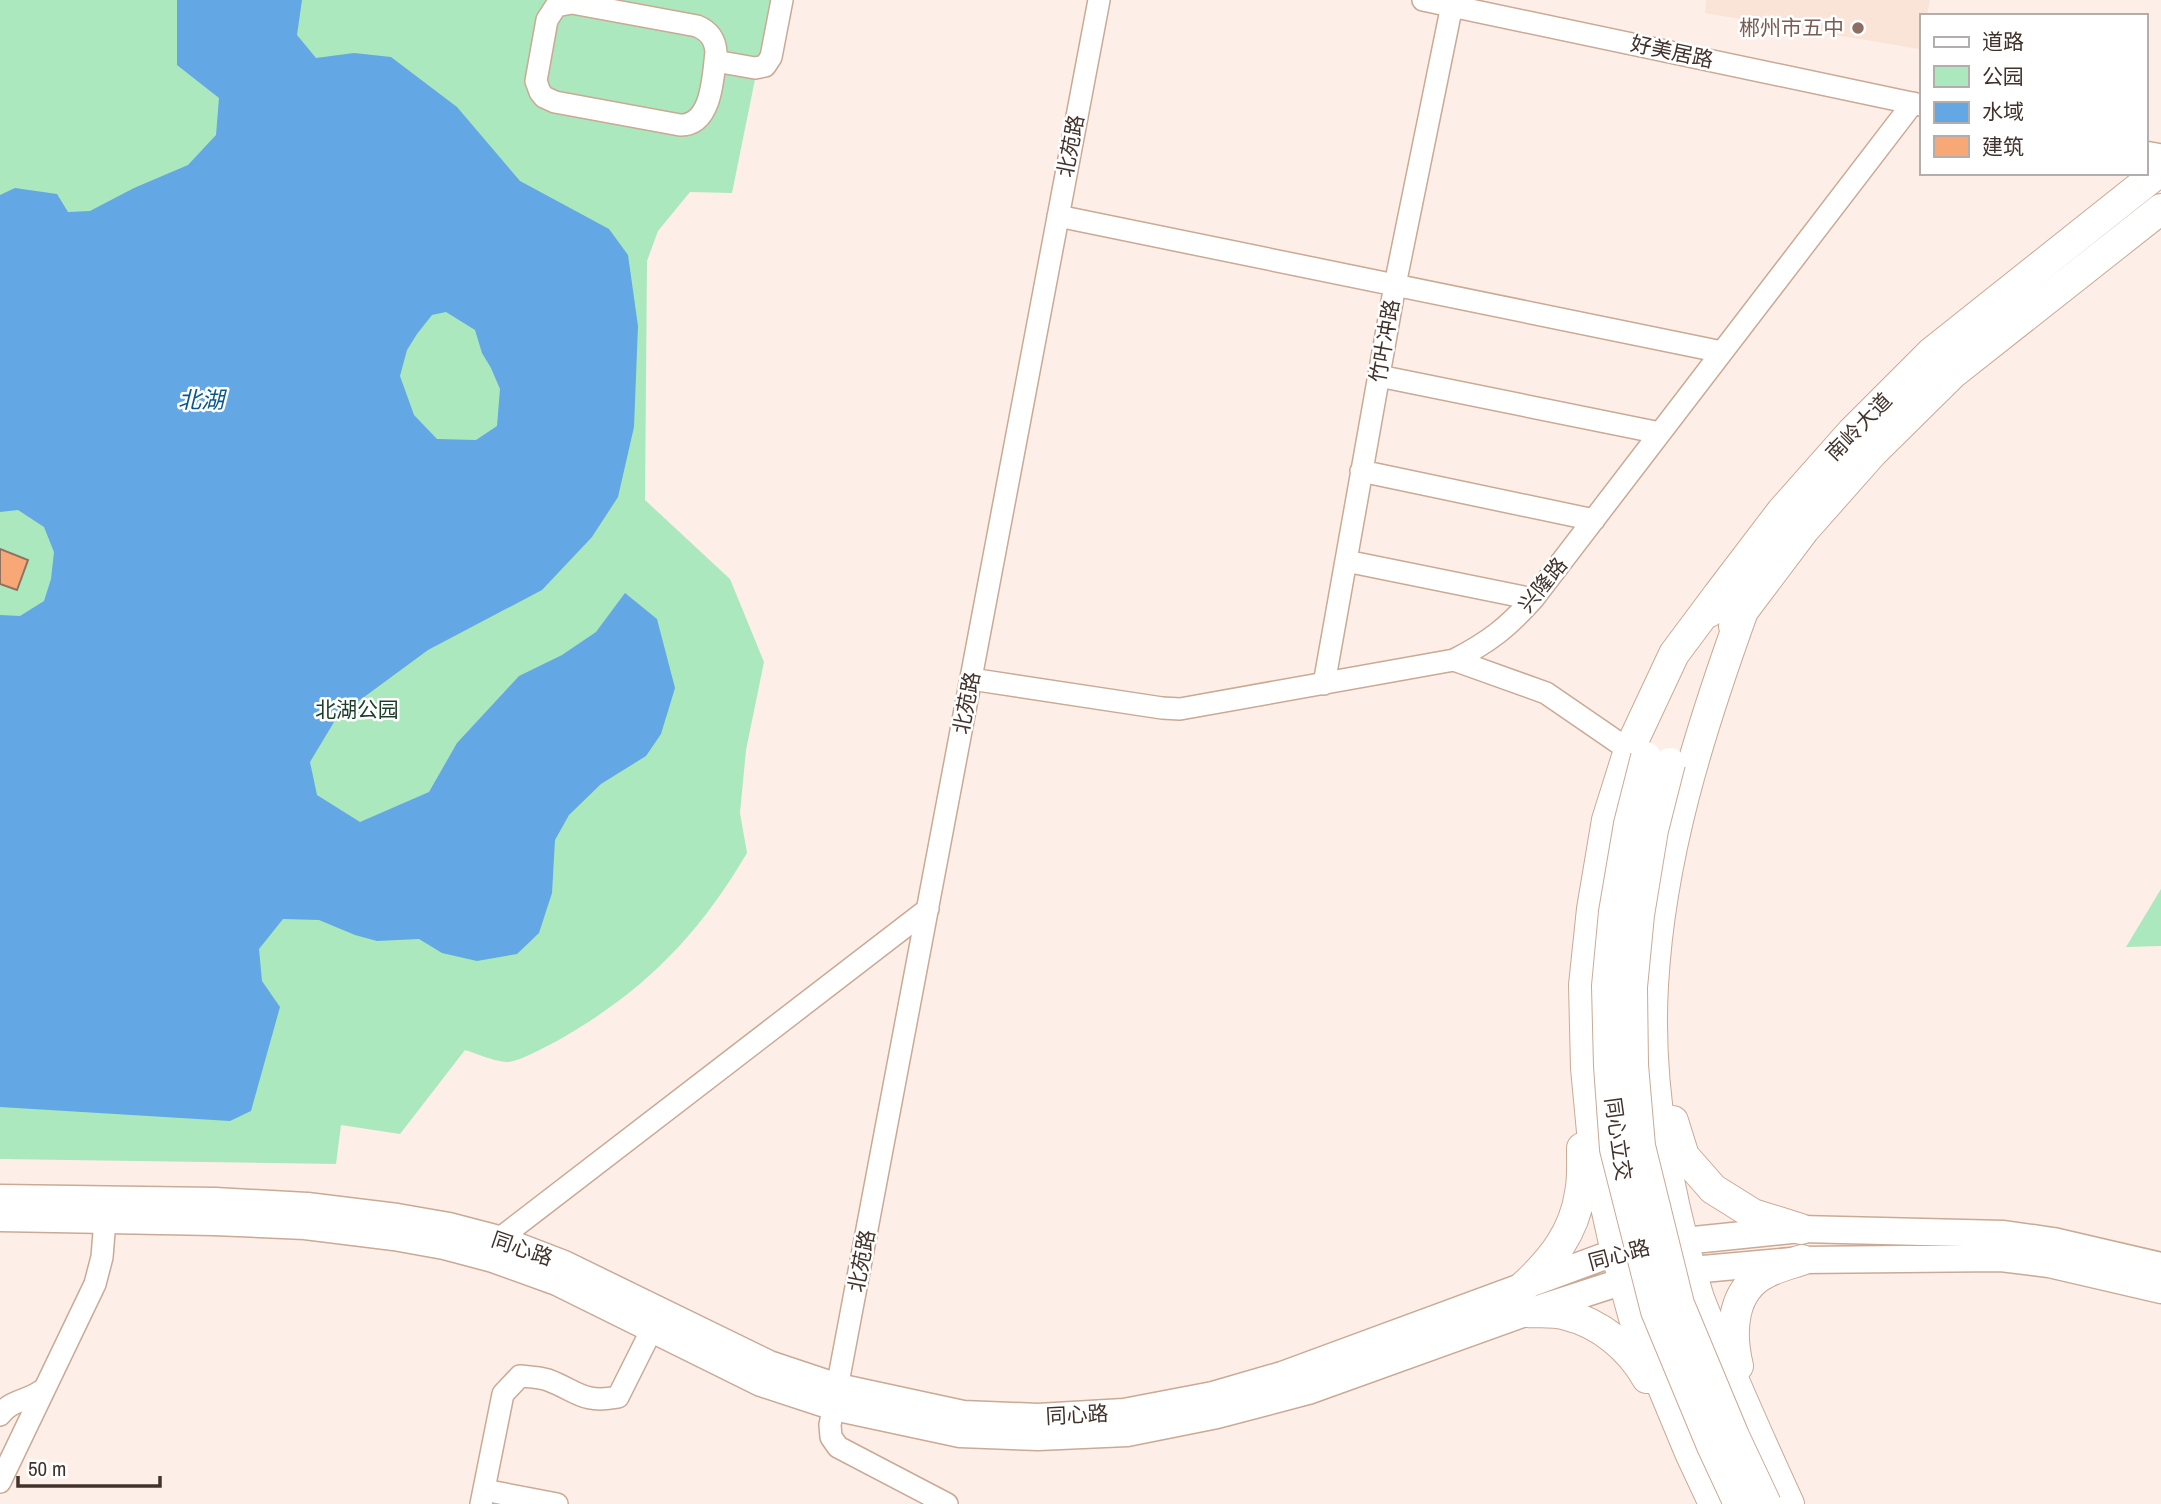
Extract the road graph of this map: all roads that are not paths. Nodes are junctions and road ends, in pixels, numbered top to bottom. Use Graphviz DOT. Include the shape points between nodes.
graph roads {
  1 [pos="782,0"];
  2 [pos="1099,0"];
  3 [pos="1423,0"];
  4 [pos="1452,3"];
  5 [pos="622,6"];
  6 [pos="715,61"];
  7 [pos="1917,104"];
  8 [pos="2161,170"];
  9 [pos="2161,209"];
  10 [pos="1058,216"];
  11 [pos="1395,285"];
  12 [pos="1722,352"];
  13 [pos="1379,376"];
  14 [pos="1660,433"];
  15 [pos="1361,471"];
  16 [pos="1594,520"];
  17 [pos="1346,561"];
  18 [pos="1533,599"];
  19 [pos="1730,603"];
  20 [pos="1454,660"];
  21 [pos="971,679"];
  22 [pos="1324,684"];
  23 [pos="1648,757"];
  24 [pos="928,909"];
  25 [pos="1654,1064"];
  26 [pos="1586,1068"];
  27 [pos="0,1198"];
  28 [pos="0,1218"];
  29 [pos="105,1220"];
  30 [pos="1801,1229"];
  31 [pos="499,1239"];
  32 [pos="1684,1241"];
  33 [pos="1616,1252"];
  34 [pos="1802,1260"];
  35 [pos="2161,1266"];
  36 [pos="1692,1270"];
  37 [pos="1624,1282"];
  38 [pos="2161,1290"];
  39 [pos="1526,1299"];
  40 [pos="652,1329"];
  41 [pos="45,1388"];
  42 [pos="836,1397"];
  43 [pos="0,1415"];
  44 [pos="1753,1427"];
  45 [pos="1691,1455"];
  46 [pos="2,1475"];
  47 [pos="483,1497"];
  48 [pos="557,1504"];
  49 [pos="947,1504"];
  50 [pos="1714,1504"];
  51 [pos="1739,1504"];
  52 [pos="1766,1504"];
  53 [pos="1789,1504"];
  1 -- 6 [label="street" via="771,57 765,66"];
  2 -- 10 [label="street, 北苑路"];
  3 -- 4 [label="street, 好美居路"];
  4 -- 7 [label="street, 好美居路"];
  4 -- 11 [label="street, 竹叶冲路"];
  5 -- 6 [label="street" via="703,29 715,46"];
  5 -- 6 [label="street" via="572,3 552,10 536,81 544,97 685,125 704,112"];
  7 -- 12 [label="street, 兴隆路"];
  8 -- 19 [label="highway, 南岭大道" via="1931,353 1852,432 1791,502"];
  9 -- 19 [label="highway, 南岭大道" via="1952,374"];
  10 -- 11 [label="street"];
  10 -- 21 [label="street, 北苑路"];
  11 -- 12 [label="street"];
  11 -- 13 [label="street, 竹叶冲路"];
  12 -- 14 [label="street, 兴隆路"];
  13 -- 14 [label="street"];
  13 -- 15 [label="street, 竹叶冲路"];
  14 -- 16 [label="street, 兴隆路"];
  15 -- 16 [label="street"];
  15 -- 17 [label="street, 竹叶冲路"];
  16 -- 18 [label="street, 兴隆路"];
  17 -- 18 [label="street"];
  17 -- 22 [label="street, 竹叶冲路"];
  18 -- 20 [label="street, 兴隆路" via="1499,634"];
  19 -- 23 [label="highway, 南岭大道" via="1685,658"];
  19 -- 25 [label="highway" via="1674,834 1659,918 1652,988"];
  20 -- 22 [label="street, 兴隆路"];
  20 -- 23 [label="street" via="1546,693"];
  21 -- 22 [label="street, 兴隆路" via="1180,709"];
  21 -- 24 [label="street, 北苑路"];
  23 -- 26 [label="highway" via="1607,820 1584,985"];
  23 -- 51 [label="highway, 同心立交, bridge" via="1629,824 1607,986 1615,1149 1656,1311"];
  23 -- 52 [label="highway, 同心立交, bridge" via="1653,830 1632,987 1640,1146 1679,1304"];
  24 -- 31 [label="street"];
  24 -- 42 [label="street, 北苑路"];
  25 -- 30 [label="highway" via="1684,1156 1713,1189 1753,1214"];
  25 -- 32 [label="highway" via="1661,1142"];
  26 -- 33 [label="highway" via="1594,1153"];
  26 -- 39 [label="highway" via="1581,1192 1572,1226"];
  27 -- 31 [label="main road, 同心路" via="307,1206 397,1217"];
  28 -- 29 [label="main road, 同心路"];
  29 -- 40 [label="main road, 同心路" via="305,1226 444,1246 556,1282"];
  29 -- 41 [label="street" via="95,1284"];
  30 -- 32 [label="main road, 同心路"];
  30 -- 35 [label="main road, 同心路" via="2004,1234"];
  31 -- 42 [label="main road, 同心路" via="564,1264"];
  32 -- 33 [label="main road, 同心路"];
  32 -- 36 [label="highway"];
  33 -- 37 [label="highway"];
  33 -- 39 [label="main road, 同心路"];
  34 -- 36 [label="main road, 同心路"];
  34 -- 38 [label="main road, 同心路" via="2001,1258 2049,1264"];
  34 -- 44 [label="highway" via="1764,1273 1736,1307 1736,1357"];
  36 -- 37 [label="main road, 同心路"];
  36 -- 44 [label="highway"];
  37 -- 39 [label="main road, 同心路"];
  37 -- 45 [label="highway" via="1634,1318"];
  39 -- 42 [label="main road, 同心路" via="1213,1395 1124,1412 1038,1417 963,1414"];
  39 -- 45 [label="highway" via="1598,1328 1622,1345"];
  40 -- 42 [label="main road, 同心路" via="761,1383"];
  40 -- 47 [label="street" via="618,1396 599,1400 546,1379 520,1376 503,1394"];
  41 -- 43 [label="street" via="9,1405"];
  41 -- 46 [label="street"];
  42 -- 49 [label="street, 北苑路" via="830,1426 838,1447"];
  44 -- 53 [label="highway"];
  45 -- 50 [label="highway"];
  47 -- 48 [label="street"];
}
